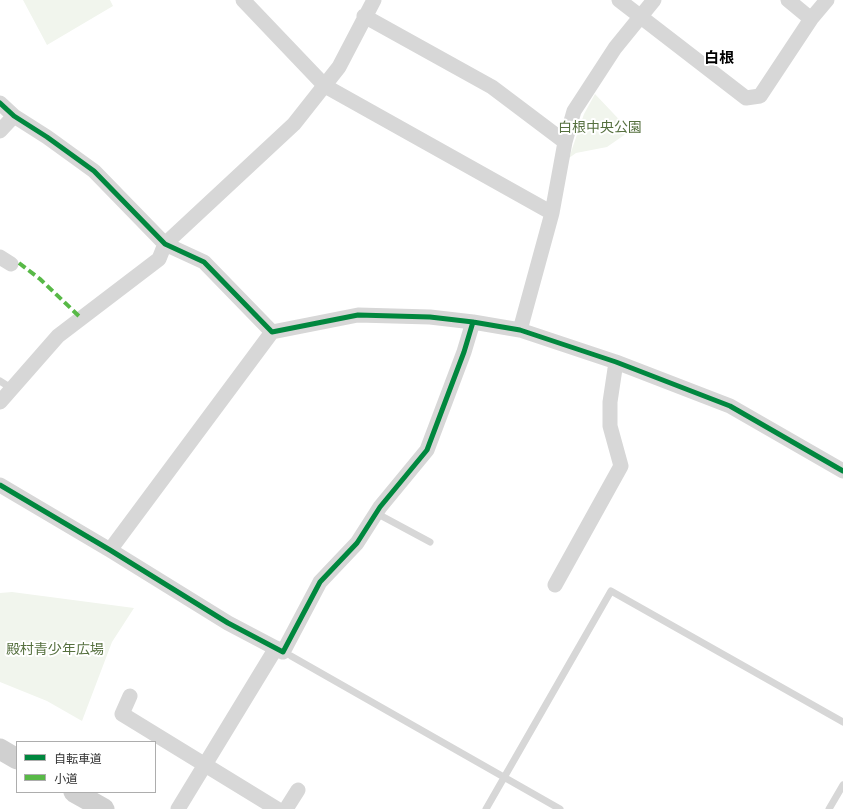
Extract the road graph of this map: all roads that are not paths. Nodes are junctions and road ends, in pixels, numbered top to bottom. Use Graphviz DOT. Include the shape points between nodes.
graph roads {
  1 [pos="243,0"];
  2 [pos="374,0"];
  3 [pos="618,0"];
  4 [pos="654,0"];
  5 [pos="788,0"];
  6 [pos="827,0"];
  7 [pos="364,16"];
  8 [pos="640,18"];
  9 [pos="811,19"];
  10 [pos="324,86"];
  11 [pos="0,103"];
  12 [pos="14,116"];
  13 [pos="0,131"];
  14 [pos="565,142"];
  15 [pos="552,214"];
  16 [pos="166,244"];
  17 [pos="472,322"];
  18 [pos="520,330"];
  19 [pos="272,332"];
  20 [pos="616,362"];
  21 [pos="6,384"];
  22 [pos="0,402"];
  23 [pos="843,471"];
  24 [pos="0,485"];
  25 [pos="376,513"];
  26 [pos="430,542"];
  27 [pos="110,550"];
  28 [pos="555,585"];
  29 [pos="276,648"];
  30 [pos="291,656"];
  31 [pos="130,696"];
  32 [pos="843,722"];
  33 [pos="0,749"];
  34 [pos="16,758"];
  35 [pos="205,765"];
  36 [pos="504,778"];
  37 [pos="843,785"];
  38 [pos="298,790"];
  39 [pos="76,793"];
  40 [pos="104,809"];
  41 [pos="178,809"];
  42 [pos="277,809"];
  43 [pos="286,809"];
  44 [pos="486,809"];
  45 [pos="560,809"];
  46 [pos="829,809"];
  1 -- 10 [label="street"];
  2 -- 7 [label="street"];
  3 -- 8 [label="street"];
  4 -- 8 [label="street"];
  5 -- 9 [label="street"];
  6 -- 9 [label="street"];
  7 -- 10 [label="street" via="339,67"];
  7 -- 14 [label="street" via="492,87"];
  8 -- 9 [label="street" via="746,98 760,96"];
  8 -- 14 [label="street" via="615,48 574,110"];
  10 -- 15 [label="street"];
  10 -- 16 [label="street" via="294,124"];
  11 -- 12 [label="street"];
  12 -- 13 [label="street"];
  12 -- 16 [label="street" via="94,172"];
  14 -- 15 [label="street"];
  15 -- 18 [label="street"];
  16 -- 19 [label="street" via="204,262"];
  16 -- 21 [label="street" via="159,259 58,336"];
  17 -- 18 [label="street"];
  17 -- 19 [label="street" via="430,317 358,315"];
  17 -- 25 [label="street" via="464,352 427,450"];
  18 -- 20 [label="street"];
  19 -- 27 [label="street"];
  20 -- 23 [label="street" via="730,406"];
  20 -- 28 [label="street" via="610,402 610,426 621,466"];
  21 -- 22 [label="street"];
  24 -- 27 [label="street"];
  25 -- 26 [label="lane"];
  25 -- 29 [label="street" via="358,543 320,582 283,652"];
  27 -- 29 [label="street" via="228,623"];
  29 -- 35 [label="street"];
  30 -- 36 [label="lane"];
  31 -- 35 [label="street" via="119,719"];
  32 -- 36 [label="lane" via="611,591"];
  33 -- 34 [label="main road"];
  35 -- 41 [label="street"];
  35 -- 42 [label="street"];
  36 -- 44 [label="lane"];
  36 -- 45 [label="lane"];
  37 -- 46 [label="lane"];
  38 -- 43 [label="street"];
  39 -- 40 [label="main road"];
}
